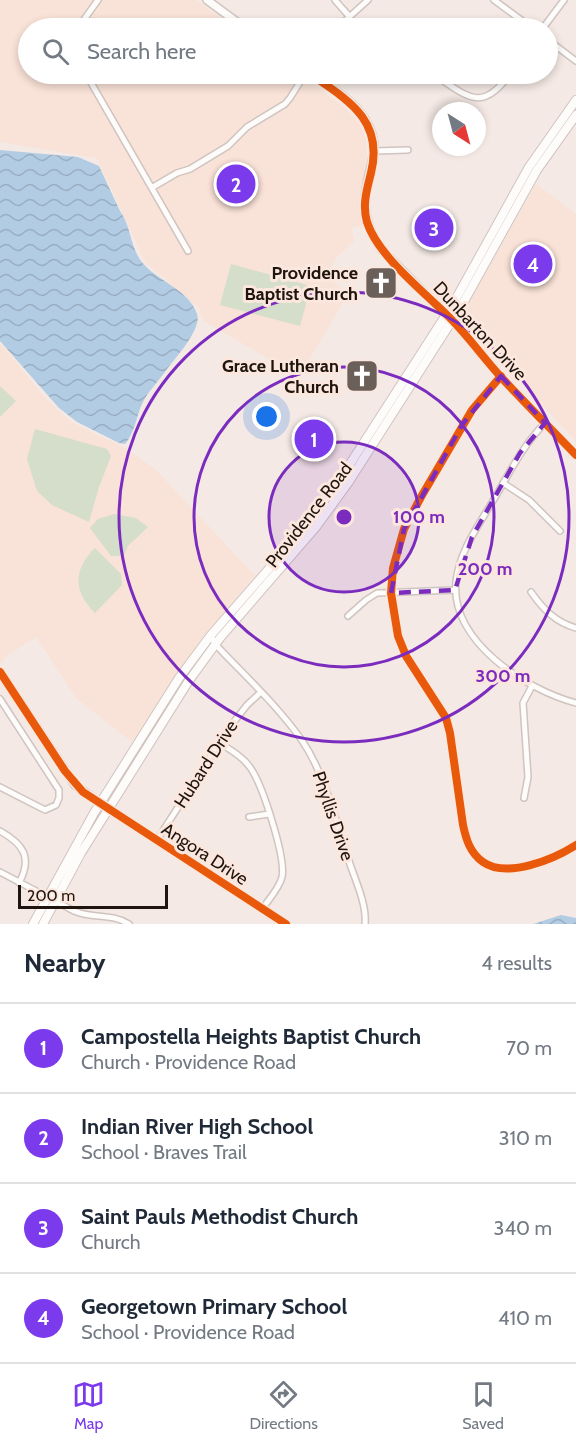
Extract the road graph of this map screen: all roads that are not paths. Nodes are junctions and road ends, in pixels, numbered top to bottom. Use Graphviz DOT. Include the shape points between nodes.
graph roads {
  1 [pos="98,0"];
  2 [pos="207,0"];
  3 [pos="335,0"];
  4 [pos="368,0"];
  5 [pos="494,0"];
  6 [pos="564,0"];
  7 [pos="349,16"];
  8 [pos="85,18"];
  9 [pos="231,18"];
  10 [pos="518,18"];
  11 [pos="550,18"];
  12 [pos="558,48"];
  13 [pos="576,61"];
  14 [pos="92,84"];
  15 [pos="300,84"];
  16 [pos="323,84"];
  17 [pos="449,84"];
  18 [pos="501,84"];
  19 [pos="576,100"];
  20 [pos="576,115"];
  21 [pos="408,150"];
  22 [pos="374,151"];
  23 [pos="153,187"];
  24 [pos="188,250"];
  25 [pos="446,314"];
  26 [pos="453,321"];
  27 [pos="501,376"];
  28 [pos="545,423"];
  29 [pos="576,455"];
  30 [pos="503,483"];
  31 [pos="560,531"];
  32 [pos="455,590"];
  33 [pos="531,592"];
  34 [pos="391,593"];
  35 [pos="348,616"];
  36 [pos="576,628"];
  37 [pos="211,635"];
  38 [pos="215,644"];
  39 [pos="0,672"];
  40 [pos="532,686"];
  41 [pos="260,693"];
  42 [pos="0,699"];
  43 [pos="576,703"];
  44 [pos="220,743"];
  45 [pos="0,787"];
  46 [pos="524,798"];
  47 [pos="104,806"];
  48 [pos="269,814"];
  49 [pos="249,817"];
  50 [pos="0,831"];
  51 [pos="157,840"];
  52 [pos="576,845"];
  53 [pos="0,872"];
  54 [pos="19,883"];
  55 [pos="51,900"];
  56 [pos="262,909"];
  57 [pos="33,924"];
  58 [pos="43,924"];
  59 [pos="129,924"];
  60 [pos="286,924"];
  61 [pos="365,924"];
  1 -- 8 [label="street"];
  2 -- 9 [label="street"];
  3 -- 7 [label="street"];
  4 -- 7 [label="street"];
  5 -- 10 [label="street"];
  6 -- 11 [label="street"];
  12 -- 13 [label="street"];
  14 -- 23 [label="street"];
  15 -- 23 [label="street" via="285,104 246,127 228,146"];
  16 -- 22 [label="street, Dunbarton Drive" via="359,111 370,130"];
  17 -- 18 [label="street" via="469,97 479,98 493,93"];
  19 -- 25 [label="main road, Providence Road" via="524,175"];
  20 -- 26 [label="main road, Providence Road" via="528,185"];
  21 -- 22 [label="street"];
  22 -- 25 [label="street, Dunbarton Drive" via="365,201 367,222 382,250"];
  23 -- 24 [label="street"];
  25 -- 26 [label="street, Dunbarton Drive"];
  25 -- 37 [label="main road, Providence Road" via="323,503"];
  26 -- 27 [label="street, Dunbarton Drive"];
  26 -- 38 [label="main road, Providence Road" via="327,513"];
  27 -- 28 [label="street, Dunbarton Drive"];
  27 -- 34 [label="street" via="462,425 404,529 393,568"];
  28 -- 29 [label="street, Dunbarton Drive"];
  28 -- 30 [label="street"];
  30 -- 31 [label="street" via="529,500"];
  30 -- 32 [label="street" via="462,554"];
  32 -- 34 [label="street"];
  32 -- 40 [label="street" via="470,633 492,656"];
  33 -- 36 [label="street" via="549,615"];
  34 -- 35 [label="street" via="378,593"];
  34 -- 52 [label="street" via="396,627 406,656 446,718 465,832 473,852 482,862 512,868 541,862"];
  37 -- 38 [label="street, Phyllis Drive"];
  37 -- 47 [label="main road, Providence Road" via="179,678"];
  38 -- 41 [label="street, Phyllis Drive"];
  38 -- 47 [label="main road, Providence Road"];
  39 -- 47 [label="street" via="70,778"];
  40 -- 43 [label="street"];
  40 -- 46 [label="street" via="523,703 528,777"];
  41 -- 44 [label="street, Hubard Drive"];
  41 -- 61 [label="street, Phyllis Drive" via="302,740 324,783"];
  42 -- 45 [label="street" via="59,790 59,798 56,805 45,810"];
  44 -- 48 [label="street" via="248,764"];
  44 -- 51 [label="street, Hubard Drive"];
  47 -- 51 [label="street, Angora Drive"];
  47 -- 55 [label="main road, Providence Road"];
  48 -- 49 [label="street"];
  48 -- 56 [label="street" via="283,870 279,885"];
  50 -- 54 [label="street" via="18,842 24,852 25,871"];
  51 -- 56 [label="street, Angora Drive"];
  53 -- 54 [label="street"];
  54 -- 55 [label="street"];
  55 -- 57 [label="main road, Providence Road"];
  55 -- 58 [label="main road, Providence Road"];
  55 -- 59 [label="street" via="85,916 120,918"];
  56 -- 60 [label="street, Angora Drive"];
}
